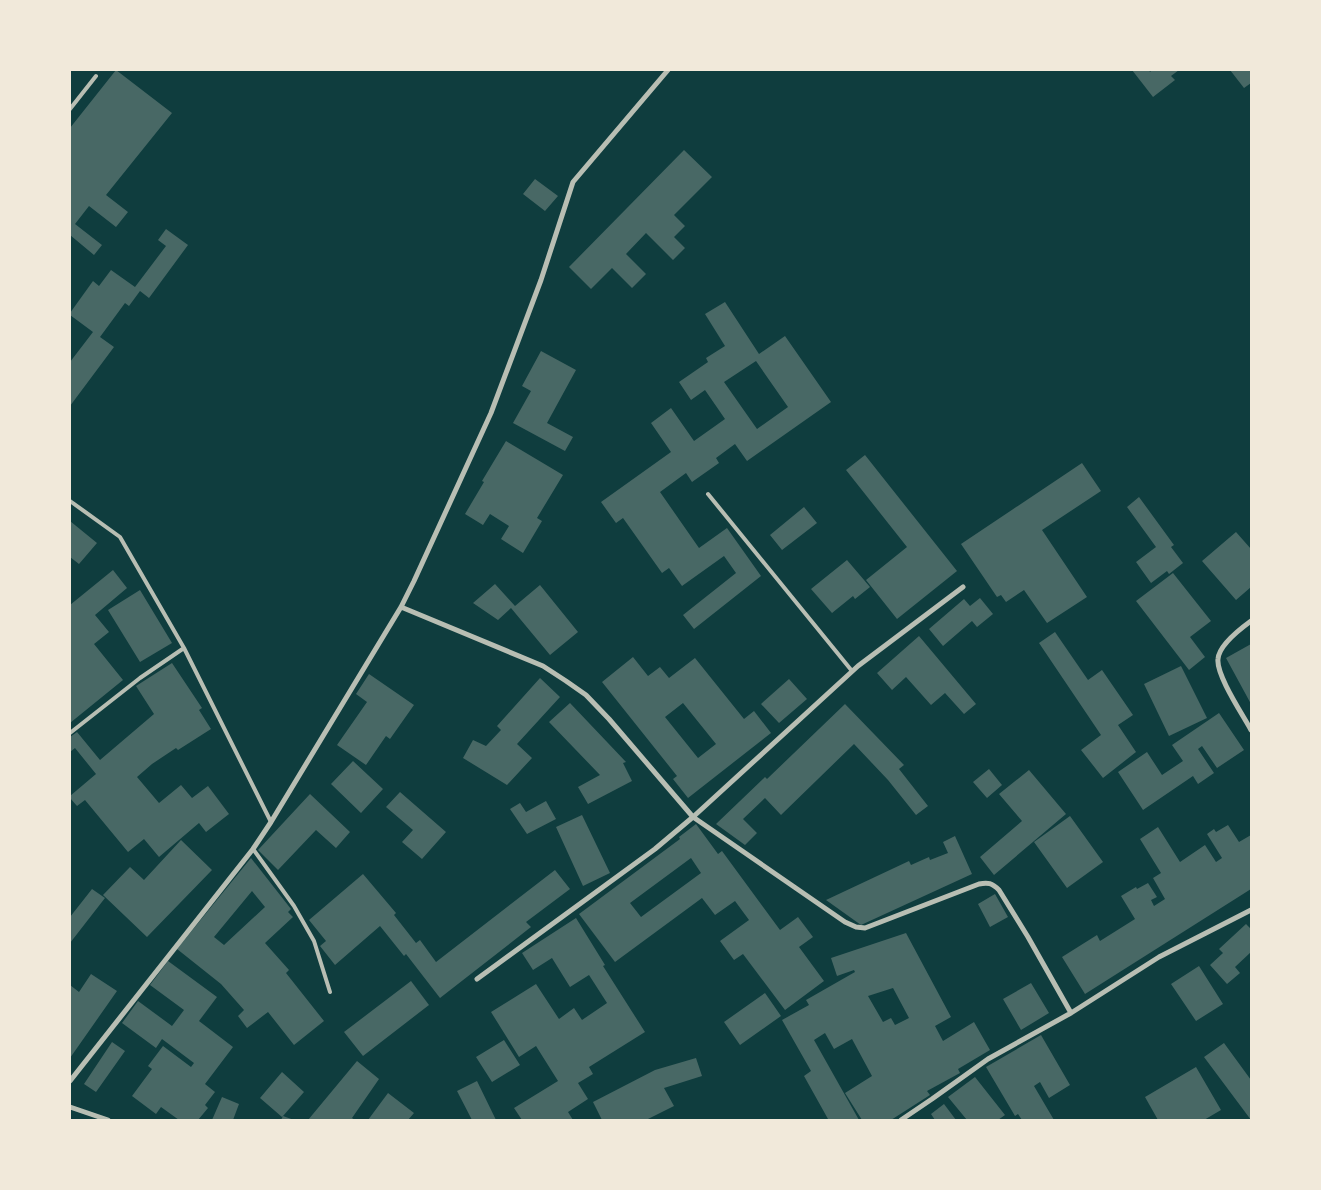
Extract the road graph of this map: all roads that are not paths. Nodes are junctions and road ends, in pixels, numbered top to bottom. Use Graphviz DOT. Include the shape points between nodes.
graph roads {
  1 [pos="668,70"];
  2 [pos="96,76"];
  3 [pos="70,109"];
  4 [pos="708,494"];
  5 [pos="70,501"];
  6 [pos="963,587"];
  7 [pos="401,608"];
  8 [pos="1251,621"];
  9 [pos="184,648"];
  10 [pos="852,671"];
  11 [pos="1251,730"];
  12 [pos="70,733"];
  13 [pos="693,817"];
  14 [pos="272,822"];
  15 [pos="253,850"];
  16 [pos="1251,910"];
  17 [pos="477,979"];
  18 [pos="330,992"];
  19 [pos="1071,1013"];
  20 [pos="70,1081"];
  21 [pos="70,1107"];
  22 [pos="108,1120"];
  23 [pos="901,1120"];
  1 -- 7 [label="street" via="573,182 541,280 491,412"];
  2 -- 3 [label="lane"];
  4 -- 10 [label="lane"];
  5 -- 9 [label="lane" via="120,537"];
  6 -- 10 [label="street"];
  7 -- 13 [label="street" via="543,666 586,695"];
  7 -- 14 [label="street"];
  8 -- 11 [label="street" via="1224,645 1218,659 1221,676"];
  9 -- 12 [label="lane"];
  9 -- 14 [label="lane"];
  10 -- 13 [label="street"];
  13 -- 17 [label="street" via="655,850"];
  13 -- 19 [label="street" via="845,922 856,926 865,928 979,884 993,884 1024,929"];
  14 -- 15 [label="street"];
  15 -- 18 [label="lane" via="294,906 314,941"];
  15 -- 20 [label="street"];
  16 -- 19 [label="street" via="1158,957"];
  19 -- 23 [label="street" via="988,1058"];
  21 -- 22 [label="street"];
}
